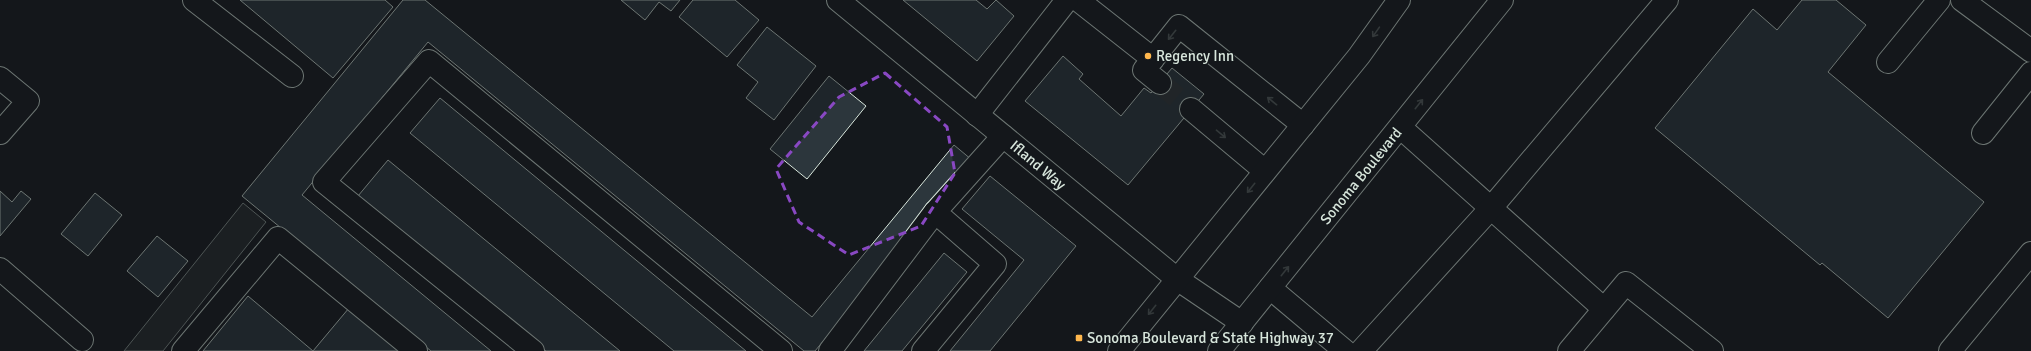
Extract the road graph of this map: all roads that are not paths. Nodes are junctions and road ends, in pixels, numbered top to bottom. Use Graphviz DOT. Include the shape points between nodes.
graph roads {
  1 [pos="194,0"];
  2 [pos="838,0"];
  3 [pos="1067,0"];
  4 [pos="1078,0"];
  5 [pos="1399,0"];
  6 [pos="1502,0"];
  7 [pos="1667,0"];
  8 [pos="1939,0"];
  9 [pos="1962,0"];
  10 [pos="2031,51"];
  11 [pos="1152,59"];
  12 [pos="1888,62"];
  13 [pos="2031,72"];
  14 [pos="292,76"];
  15 [pos="0,78"];
  16 [pos="1160,83"];
  17 [pos="1192,109"];
  18 [pos="977,115"];
  19 [pos="1302,125"];
  20 [pos="1400,127"];
  21 [pos="0,133"];
  22 [pos="1983,133"];
  23 [pos="1003,136"];
  24 [pos="1265,171"];
  25 [pos="1491,208"];
  26 [pos="935,212"];
  27 [pos="2031,253"];
  28 [pos="0,269"];
  29 [pos="1177,279"];
  30 [pos="1270,288"];
  31 [pos="1604,309"];
  32 [pos="1242,323"];
  33 [pos="82,340"];
  34 [pos="183,351"];
  35 [pos="416,351"];
  36 [pos="533,351"];
  37 [pos="780,351"];
  38 [pos="830,351"];
  39 [pos="923,351"];
  40 [pos="1119,351"];
  41 [pos="1219,351"];
  42 [pos="1345,351"];
  43 [pos="1361,351"];
  44 [pos="1569,351"];
  45 [pos="1712,351"];
  46 [pos="1950,351"];
  1 -- 14 [label="main road"];
  2 -- 18 [label="main road, Ifland Way"];
  3 -- 18 [label="main road"];
  4 -- 11 [label="main road"];
  5 -- 19 [label="main road, one-way" via="1359,56"];
  20 -- 6 [label="main road, Sonoma Boulevard, one-way"];
  7 -- 25 [label="main road"];
  8 -- 12 [label="main road"];
  9 -- 10 [label="main road"];
  11 -- 16 [label="main road" via="1144,70"];
  19 -- 11 [label="main road, one-way" via="1179,26"];
  13 -- 22 [label="main road"];
  15 -- 21 [label="main road" via="28,101"];
  17 -- 24 [label="main road, one-way"];
  18 -- 23 [label="main road, Ifland Way"];
  19 -- 24 [label="main road"];
  20 -- 25 [label="main road"];
  30 -- 20 [label="main road, Sonoma Boulevard, one-way"];
  23 -- 26 [label="main road"];
  23 -- 29 [label="main road, Ifland Way"];
  24 -- 29 [label="main road, one-way"];
  25 -- 31 [label="main road"];
  25 -- 43 [label="main road"];
  26 -- 38 [label="main road"];
  26 -- 39 [label="main road" via="995,264"];
  27 -- 46 [label="main road"];
  28 -- 33 [label="main road"];
  29 -- 32 [label="main road, Ifland Way"];
  29 -- 40 [label="main road, one-way"];
  30 -- 32 [label="main road, Sonoma Boulevard"];
  30 -- 42 [label="main road"];
  31 -- 44 [label="main road"];
  31 -- 45 [label="main road" via="1626,283"];
  32 -- 41 [label="main road, Sonoma Boulevard"];
  34 -- 35 [label="main road" via="278,238"];
  36 -- 37 [label="main road" via="324,182 429,61"];
}
